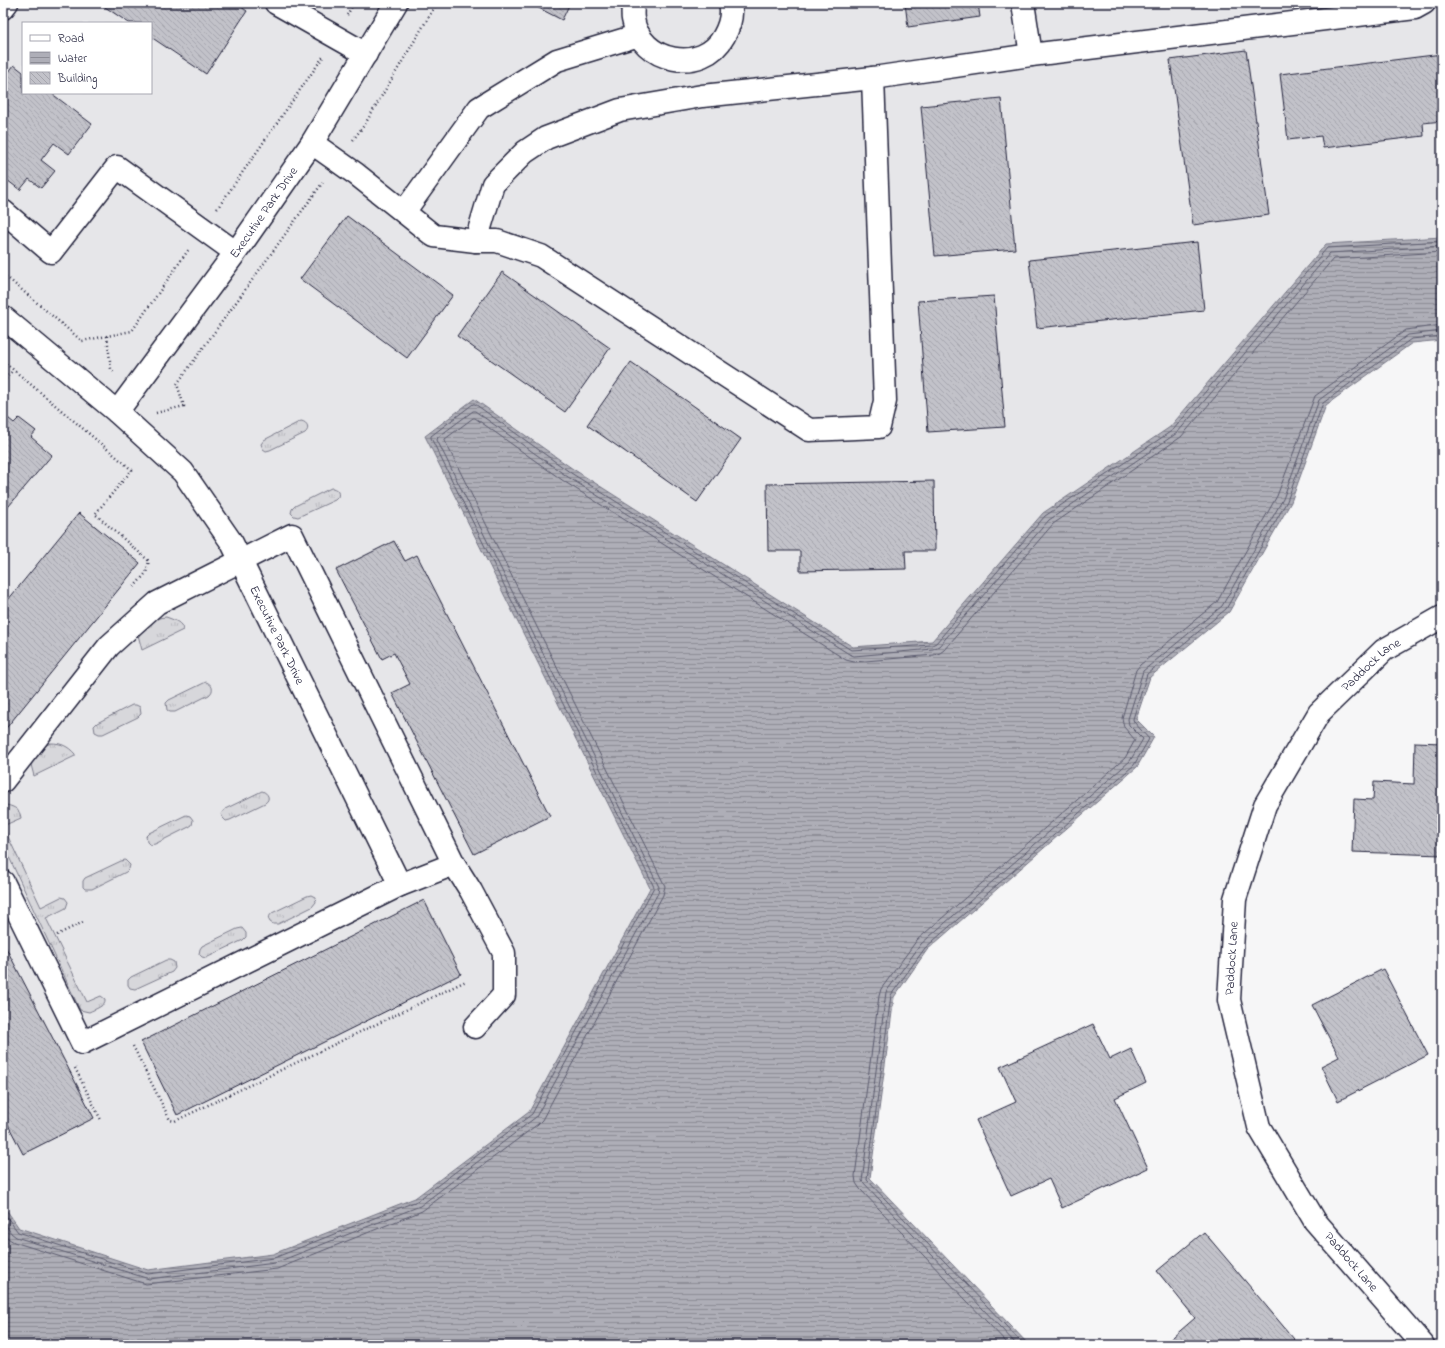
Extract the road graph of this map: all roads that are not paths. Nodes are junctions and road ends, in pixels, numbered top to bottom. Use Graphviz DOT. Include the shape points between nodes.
graph roads {
  1 [pos="7,3"];
  2 [pos="276,3"];
  3 [pos="396,3"];
  4 [pos="633,3"];
  5 [pos="730,3"];
  6 [pos="1023,3"];
  7 [pos="1424,3"];
  8 [pos="3,8"];
  9 [pos="639,35"];
  10 [pos="366,54"];
  11 [pos="1031,55"];
  12 [pos="873,78"];
  13 [pos="312,143"];
  14 [pos="3,211"];
  15 [pos="404,212"];
  16 [pos="476,241"];
  17 [pos="235,252"];
  18 [pos="3,317"];
  19 [pos="117,412"];
  20 [pos="241,561"];
  21 [pos="1442,617"];
  22 [pos="3,781"];
  23 [pos="454,864"];
  24 [pos="3,882"];
  25 [pos="400,884"];
  26 [pos="475,1027"];
  27 [pos="1442,1342"];
  28 [pos="1423,1345"];
  29 [pos="1437,1345"];
  1 -- 8 [label="street"];
  2 -- 10 [label="street"];
  3 -- 10 [label="street, Executive Park Drive"];
  4 -- 9 [label="street" via="633,19"];
  5 -- 9 [label="street" via="732,10 729,27 721,42 699,58 682,60 665,57 650,48"];
  6 -- 11 [label="street"];
  7 -- 11 [label="street" via="1408,9"];
  9 -- 15 [label="street" via="556,60 479,108"];
  10 -- 13 [label="street, Executive Park Drive"];
  11 -- 12 [label="street"];
  12 -- 16 [label="street" via="702,96 620,110 546,138 525,152 493,184"];
  12 -- 16 [label="street" via="885,401 878,427 808,430 541,256 497,241"];
  13 -- 15 [label="street"];
  13 -- 17 [label="street, Executive Park Drive"];
  14 -- 17 [label="street" via="51,252 117,167"];
  15 -- 16 [label="street" via="434,236"];
  17 -- 19 [label="street, Executive Park Drive"];
  18 -- 19 [label="street, Executive Park Drive"];
  19 -- 20 [label="street, Executive Park Drive" via="183,472 232,543"];
  20 -- 22 [label="street" via="157,603 110,646"];
  20 -- 23 [label="street" via="292,535"];
  20 -- 25 [label="street, Executive Park Drive"];
  21 -- 28 [label="street, Paddock Lane" via="1384,650 1319,713 1265,805 1235,899 1229,1000 1259,1127 1315,1221"];
  23 -- 25 [label="street"];
  23 -- 26 [label="street" via="504,952 504,995"];
  24 -- 25 [label="street" via="82,1043"];
  27 -- 29 [label="street"];
}
